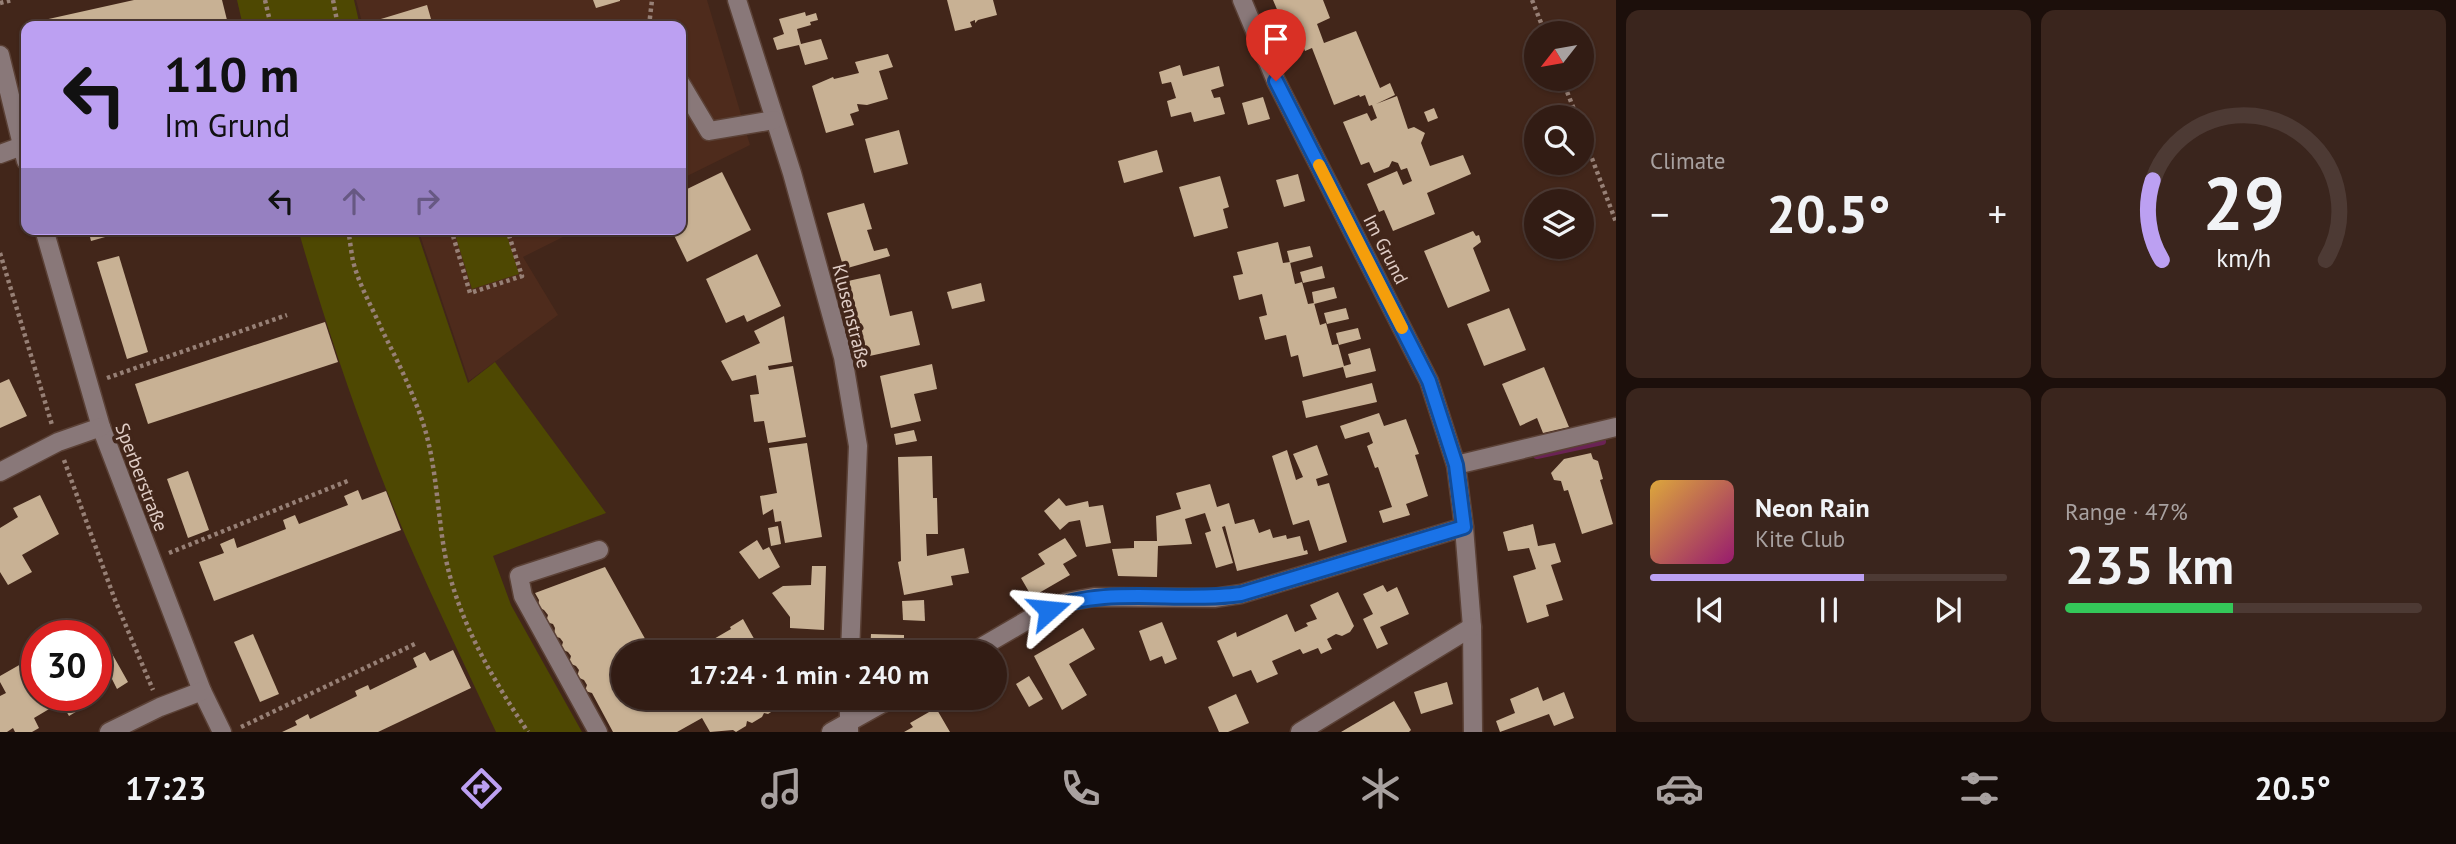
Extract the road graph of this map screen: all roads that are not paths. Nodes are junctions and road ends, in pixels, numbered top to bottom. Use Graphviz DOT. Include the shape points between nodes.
graph roads {
  1 [pos="737,0"];
  2 [pos="1242,0"];
  3 [pos="0,55"];
  4 [pos="686,92"];
  5 [pos="774,120"];
  6 [pos="21,141"];
  7 [pos="21,153"];
  8 [pos="0,154"];
  9 [pos="46,235"];
  10 [pos="101,427"];
  11 [pos="1616,427"];
  12 [pos="1456,465"];
  13 [pos="0,472"];
  14 [pos="1464,527"];
  15 [pos="599,550"];
  16 [pos="1472,627"];
  17 [pos="851,640"];
  18 [pos="993,640"];
  19 [pos="202,691"];
  20 [pos="874,710"];
  21 [pos="849,727"];
  22 [pos="109,732"];
  23 [pos="222,732"];
  24 [pos="598,732"];
  25 [pos="831,732"];
  26 [pos="1300,732"];
  27 [pos="1473,732"];
  1 -- 5 [label="street, Klusenstraße"];
  2 -- 12 [label="street, Im Grund" via="1276,81 1429,381"];
  3 -- 6 [label="street"];
  4 -- 5 [label="street" via="709,131"];
  5 -- 17 [label="street, Klusenstraße" via="843,356 858,446"];
  7 -- 8 [label="street"];
  9 -- 10 [label="street, Sperberstraße"];
  10 -- 13 [label="street" via="58,442"];
  10 -- 19 [label="street, Sperberstraße"];
  11 -- 12 [label="street"];
  12 -- 14 [label="street, Im Grund"];
  14 -- 16 [label="street, Im Grund"];
  14 -- 18 [label="street" via="1241,594 1094,597 1066,602"];
  15 -- 24 [label="street" via="519,576 523,596"];
  16 -- 26 [label="street"];
  16 -- 27 [label="street, Im Grund"];
  19 -- 22 [label="street"];
  19 -- 23 [label="street, Sperberstraße"];
  20 -- 21 [label="street"];
  21 -- 25 [label="street"];
}
